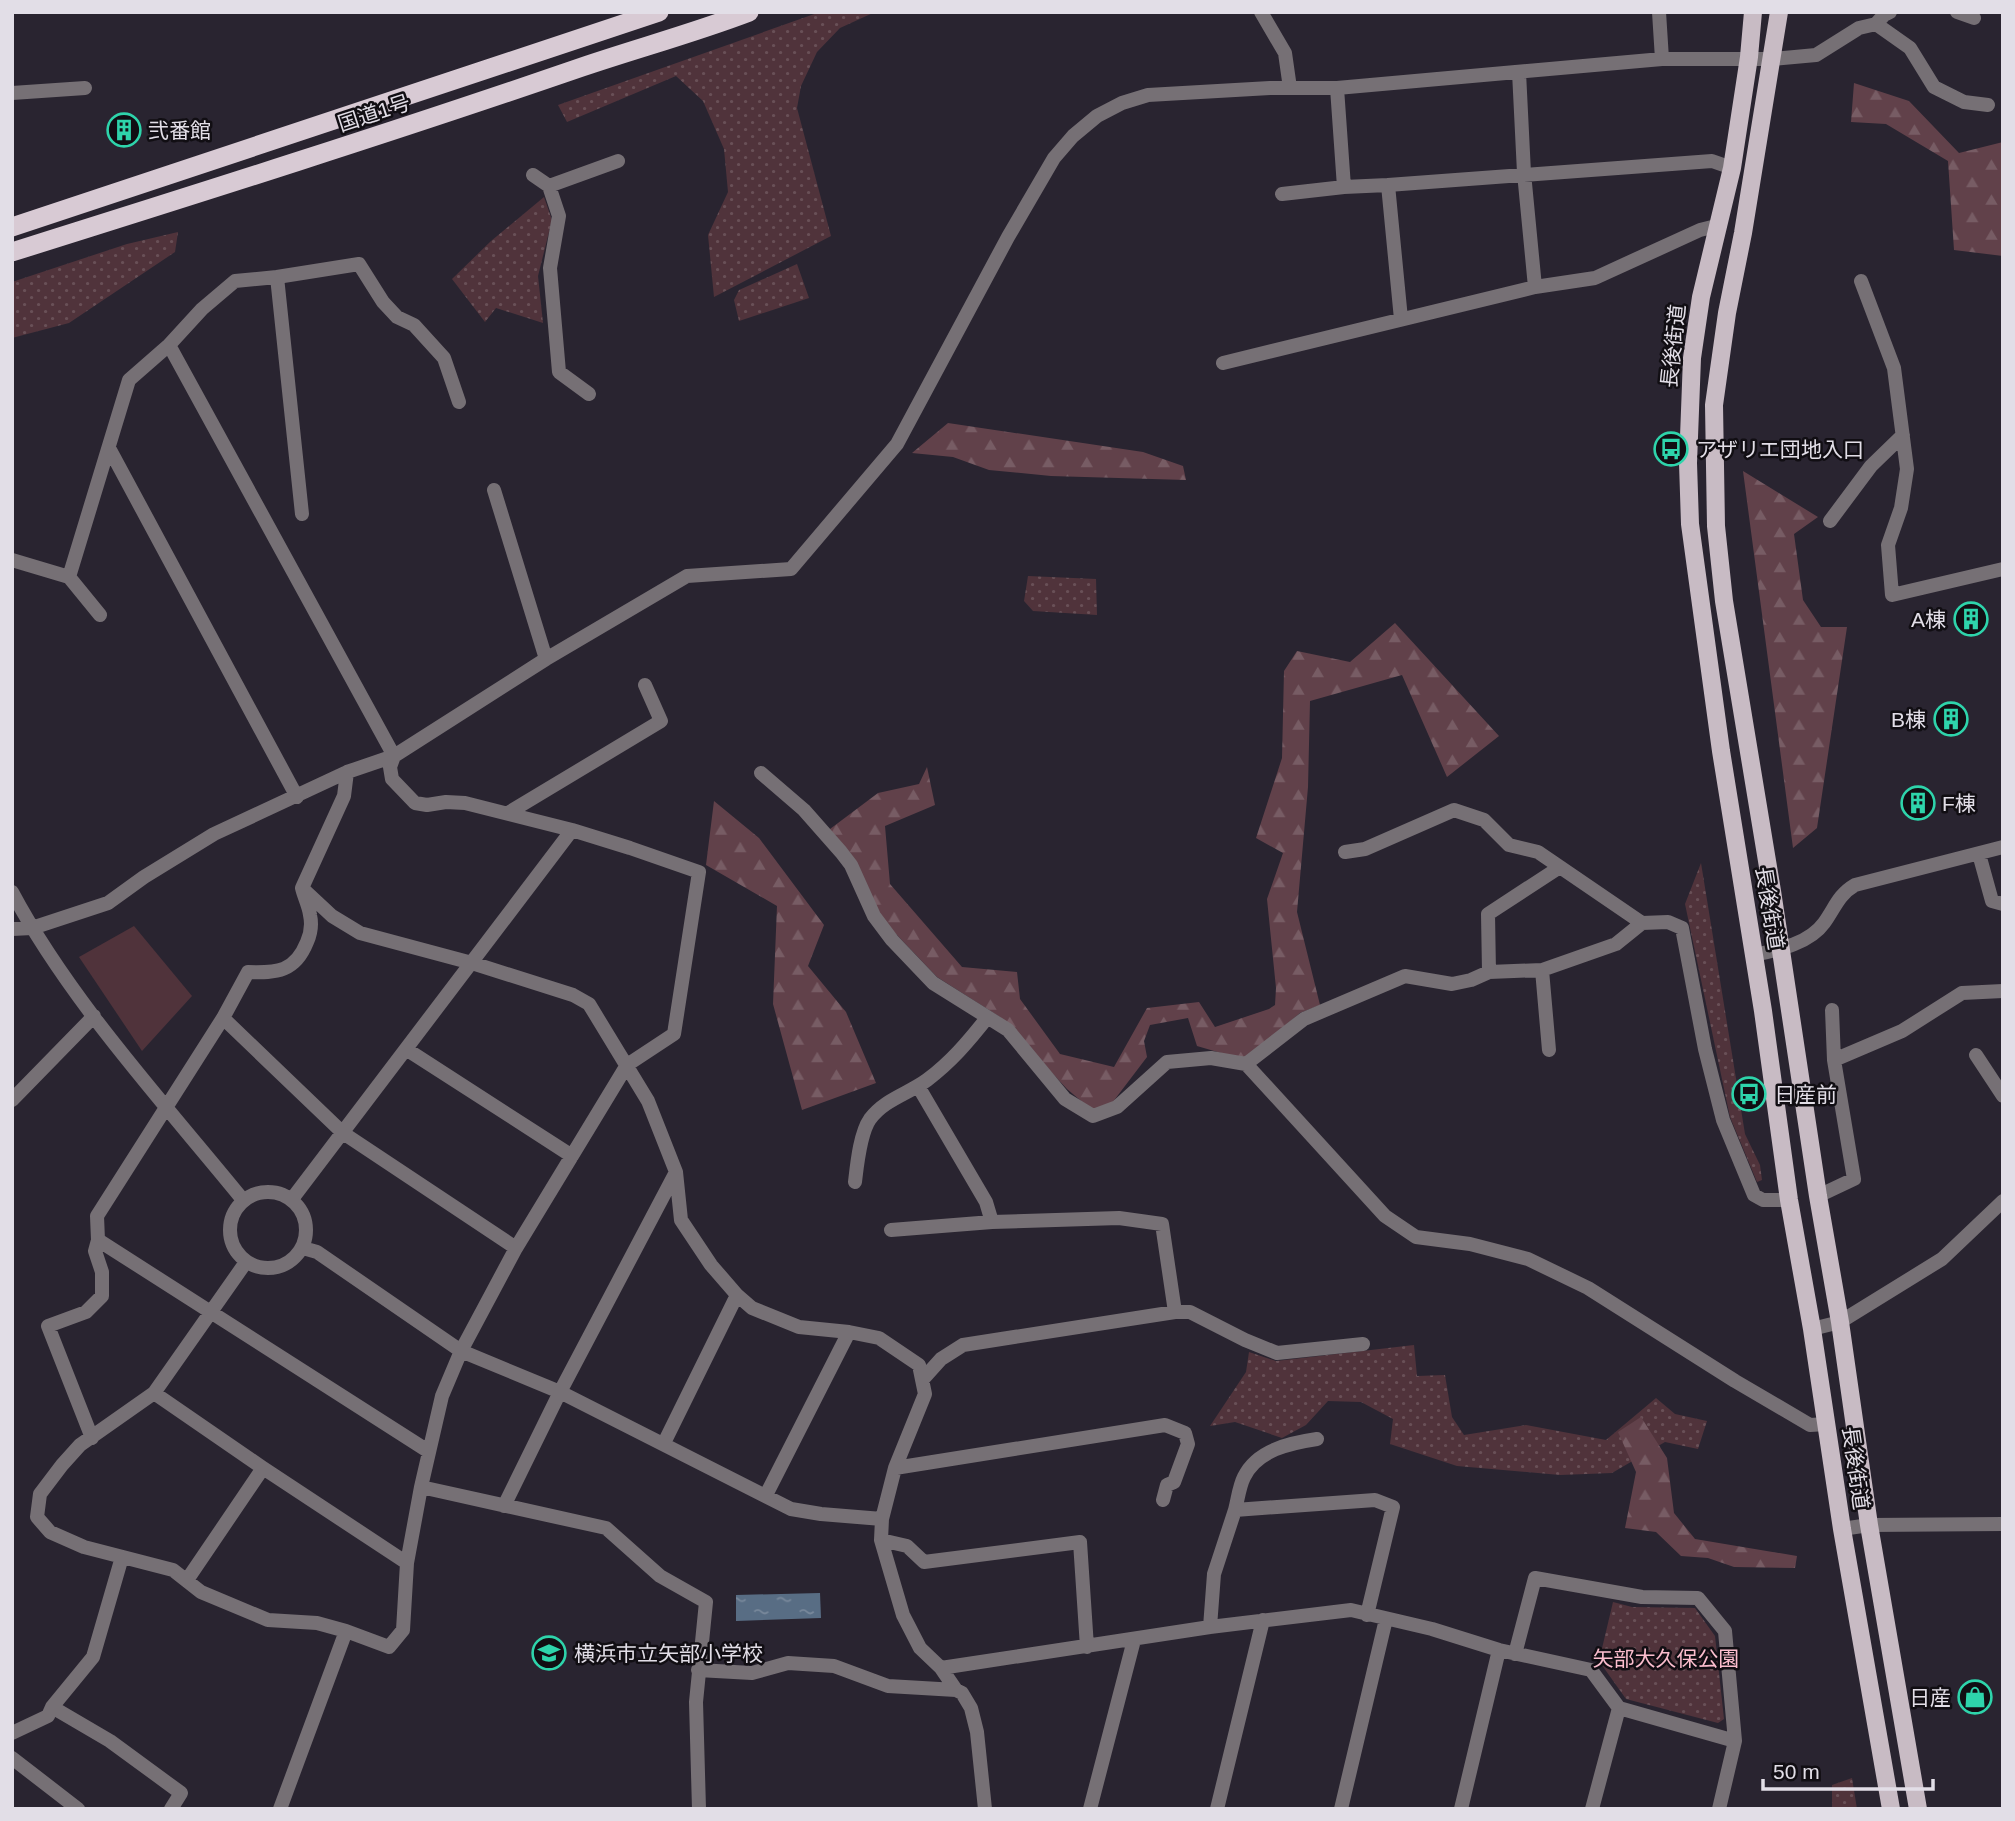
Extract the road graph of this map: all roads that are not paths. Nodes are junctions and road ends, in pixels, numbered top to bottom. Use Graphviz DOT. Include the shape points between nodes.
graph roads {
  1 [pos="659,12"];
  2 [pos="749,12"];
  3 [pos="1261,12"];
  4 [pos="1659,12"];
  5 [pos="1753,12"];
  6 [pos="1779,12"];
  7 [pos="1890,12"];
  8 [pos="1957,12"];
  9 [pos="1973,18"];
  10 [pos="1876,24"];
  11 [pos="1749,57"];
  12 [pos="1662,58"];
  13 [pos="1773,59"];
  14 [pos="1519,72"];
  15 [pos="85,88"];
  16 [pos="1337,88"];
  17 [pos="1290,89"];
  18 [pos="12,93"];
  19 [pos="1988,105"];
  20 [pos="618,161"];
  21 [pos="1732,168"];
  22 [pos="1524,173"];
  23 [pos="533,175"];
  24 [pos="1388,185"];
  25 [pos="549,186"];
  26 [pos="1344,187"];
  27 [pos="1282,194"];
  28 [pos="1720,225"];
  29 [pos="12,227"];
  30 [pos="12,252"];
  31 [pos="277,277"];
  32 [pos="1861,281"];
  33 [pos="1535,287"];
  34 [pos="1401,319"];
  35 [pos="169,345"];
  36 [pos="1223,363"];
  37 [pos="589,394"];
  38 [pos="459,402"];
  39 [pos="1903,435"];
  40 [pos="109,448"];
  41 [pos="494,490"];
  42 [pos="302,514"];
  43 [pos="1830,521"];
  44 [pos="12,560"];
  45 [pos="2003,569"];
  46 [pos="69,577"];
  47 [pos="100,615"];
  48 [pos="546,659"];
  49 [pos="645,685"];
  50 [pos="394,756"];
  51 [pos="347,772"];
  52 [pos="761,773"];
  53 [pos="297,797"];
  54 [pos="508,813"];
  55 [pos="572,830"];
  56 [pos="2003,847"];
  57 [pos="1345,852"];
  58 [pos="1979,854"];
  59 [pos="1560,867"];
  60 [pos="302,888"];
  61 [pos="12,892"];
  62 [pos="2003,904"];
  63 [pos="1642,923"];
  64 [pos="32,928"];
  65 [pos="12,929"];
  66 [pos="1781,950"];
  67 [pos="1754,955"];
  68 [pos="472,963"];
  69 [pos="1542,970"];
  70 [pos="1489,972"];
  71 [pos="2003,991"];
  72 [pos="1832,1010"];
  73 [pos="94,1016"];
  74 [pos="223,1018"];
  75 [pos="987,1018"];
  76 [pos="406,1049"];
  77 [pos="1549,1050"];
  78 [pos="1976,1055"];
  79 [pos="1834,1060"];
  80 [pos="1245,1064"];
  81 [pos="627,1065"];
  82 [pos="918,1086"];
  83 [pos="2003,1096"];
  84 [pos="12,1100"];
  85 [pos="167,1106"];
  86 [pos="343,1133"];
  87 [pos="572,1156"];
  88 [pos="676,1172"];
  89 [pos="855,1182"];
  90 [pos="1818,1196"];
  91 [pos="292,1199"];
  92 [pos="243,1200"];
  93 [pos="1789,1200"];
  94 [pos="2003,1201"];
  95 [pos="992,1222"];
  96 [pos="891,1230"];
  97 [pos="98,1240"];
  98 [pos="303,1248"];
  99 [pos="516,1248"];
  100 [pos="246,1262"];
  101 [pos="737,1295"];
  102 [pos="212,1312"];
  103 [pos="1175,1312"];
  104 [pos="1840,1322"];
  105 [pos="1812,1329"];
  106 [pos="849,1332"];
  107 [pos="1363,1344"];
  108 [pos="461,1350"];
  109 [pos="923,1379"];
  110 [pos="560,1392"];
  111 [pos="154,1393"];
  112 [pos="1826,1423"];
  113 [pos="92,1438"];
  114 [pos="1317,1439"];
  115 [pos="664,1443"];
  116 [pos="429,1451"];
  117 [pos="263,1468"];
  118 [pos="895,1468"];
  119 [pos="421,1488"];
  120 [pos="766,1495"];
  121 [pos="1163,1500"];
  122 [pos="504,1506"];
  123 [pos="1235,1510"];
  124 [pos="882,1519"];
  125 [pos="2003,1524"];
  126 [pos="1869,1525"];
  127 [pos="1842,1529"];
  128 [pos="881,1540"];
  129 [pos="122,1557"];
  130 [pos="407,1563"];
  131 [pos="187,1580"];
  132 [pos="1367,1615"];
  133 [pos="1263,1619"];
  134 [pos="1386,1619"];
  135 [pos="1210,1627"];
  136 [pos="346,1631"];
  137 [pos="1134,1640"];
  138 [pos="1087,1647"];
  139 [pos="1499,1650"];
  140 [pos="1515,1654"];
  141 [pos="941,1668"];
  142 [pos="698,1670"];
  143 [pos="956,1690"];
  144 [pos="52,1707"];
  145 [pos="1619,1708"];
  146 [pos="12,1733"];
  147 [pos="1735,1741"];
  148 [pos="12,1758"];
  149 [pos="78,1809"];
  150 [pos="171,1809"];
  151 [pos="280,1809"];
  152 [pos="699,1809"];
  153 [pos="985,1809"];
  154 [pos="1090,1809"];
  155 [pos="1217,1809"];
  156 [pos="1341,1809"];
  157 [pos="1461,1809"];
  158 [pos="1592,1809"];
  159 [pos="1719,1809"];
  160 [pos="1891,1809"];
  161 [pos="1918,1809"];
  1 -- 29 [label="highway, 国道1号"];
  2 -- 30 [label="highway, 国道1号" via="387,134"];
  3 -- 17 [label="street" via="1285,53"];
  4 -- 12 [label="street"];
  5 -- 11 [label="main road, 長後街道"];
  6 -- 13 [label="main road, 長後街道"];
  7 -- 10 [label="street"];
  8 -- 9 [label="street"];
  10 -- 13 [label="street" via="1859,28 1816,55"];
  10 -- 19 [label="street" via="1910,48 1934,87 1964,102"];
  11 -- 12 [label="street"];
  11 -- 13 [label="street"];
  11 -- 21 [label="main road, 長後街道"];
  12 -- 14 [label="street"];
  13 -- 66 [label="main road, 長後街道" via="1727,313 1714,405 1713,450 1724,601"];
  14 -- 16 [label="street"];
  14 -- 22 [label="street"];
  15 -- 18 [label="street"];
  16 -- 17 [label="street"];
  16 -- 26 [label="street"];
  17 -- 48 [label="street" via="1148,95 1097,116 1054,158 897,444 791,569 687,576"];
  20 -- 25 [label="street"];
  21 -- 22 [label="street" via="1712,160"];
  21 -- 28 [label="main road, 長後街道"];
  22 -- 24 [label="street"];
  22 -- 33 [label="street"];
  23 -- 25 [label="street"];
  24 -- 26 [label="street"];
  24 -- 34 [label="street"];
  25 -- 37 [label="street" via="559,216 550,268 559,372"];
  26 -- 27 [label="street"];
  28 -- 33 [label="street" via="1595,278"];
  28 -- 67 [label="main road, 長後街道" via="1701,298 1692,358 1689,500 1721,751"];
  31 -- 35 [label="street" via="235,281"];
  31 -- 38 [label="street" via="359,264 383,302 397,317 414,325 444,358"];
  31 -- 42 [label="street"];
  32 -- 39 [label="street" via="1894,368"];
  33 -- 34 [label="street"];
  34 -- 36 [label="street"];
  35 -- 40 [label="street" via="129,380"];
  35 -- 50 [label="street"];
  39 -- 43 [label="street" via="1871,466"];
  39 -- 45 [label="street" via="1907,469 1901,508 1888,545 1892,595"];
  40 -- 46 [label="street"];
  40 -- 53 [label="street"];
  41 -- 48 [label="street"];
  44 -- 46 [label="street"];
  46 -- 47 [label="street"];
  48 -- 50 [label="street"];
  49 -- 54 [label="street" via="661,721"];
  50 -- 51 [label="street"];
  50 -- 54 [label="street" via="392,779 415,803 465,803"];
  51 -- 53 [label="street"];
  51 -- 60 [label="street" via="344,796"];
  52 -- 75 [label="street" via="804,810 841,852 874,916 892,940 933,983"];
  53 -- 64 [label="street" via="214,834 108,903"];
  54 -- 55 [label="street"];
  55 -- 68 [label="street"];
  55 -- 81 [label="street" via="699,872 674,1034"];
  56 -- 58 [label="street"];
  57 -- 59 [label="street" via="1365,849 1454,810 1484,820 1509,845 1538,852"];
  58 -- 62 [label="street" via="1992,901"];
  58 -- 66 [label="street" via="1855,885 1836,900 1813,934"];
  59 -- 63 [label="street"];
  59 -- 70 [label="street" via="1488,914"];
  60 -- 68 [label="street" via="332,916 360,933"];
  60 -- 74 [label="street" via="311,916 311,932 302,955 287,968 248,972"];
  61 -- 64 [label="street"];
  63 -- 69 [label="street" via="1615,944"];
  63 -- 93 [label="street" via="1668,922 1682,929 1704,1049 1723,1120 1754,1195 1763,1200"];
  64 -- 65 [label="street"];
  64 -- 73 [label="street"];
  66 -- 67 [label="street"];
  66 -- 90 [label="main road, 長後街道"];
  67 -- 93 [label="main road, 長後街道"];
  68 -- 76 [label="street"];
  68 -- 81 [label="street" via="589,1004"];
  69 -- 70 [label="street"];
  69 -- 77 [label="street"];
  70 -- 80 [label="street" via="1452,984 1405,976 1304,1019"];
  71 -- 79 [label="street" via="1962,993 1902,1031"];
  72 -- 79 [label="street"];
  73 -- 84 [label="street"];
  73 -- 85 [label="street"];
  74 -- 85 [label="street"];
  74 -- 86 [label="street"];
  75 -- 80 [label="street" via="1008,1031 1065,1099 1093,1116 1117,1107 1167,1062 1211,1058"];
  75 -- 82 [label="street" via="957,1056"];
  76 -- 86 [label="street"];
  76 -- 87 [label="street"];
  78 -- 83 [label="street"];
  79 -- 90 [label="street" via="1854,1179"];
  80 -- 112 [label="street" via="1385,1216 1416,1237 1470,1244 1528,1259 1588,1288 1810,1425"];
  81 -- 87 [label="street"];
  81 -- 88 [label="street" via="648,1101"];
  82 -- 89 [label="street" via="891,1099 869,1121"];
  82 -- 95 [label="street" via="986,1202"];
  85 -- 92 [label="street"];
  85 -- 97 [label="street" via="97,1216"];
  86 -- 91 [label="street"];
  86 -- 99 [label="street"];
  87 -- 99 [label="street"];
  88 -- 101 [label="street" via="681,1220"];
  88 -- 110 [label="street"];
  90 -- 104 [label="main road, 長後街道"];
  91 -- 92 [label="street" via="267,1192"];
  91 -- 98 [label="street" via="306,1222"];
  92 -- 100 [label="street" via="229,1232"];
  93 -- 105 [label="main road, 長後街道"];
  94 -- 104 [label="street" via="1942,1259"];
  95 -- 96 [label="street"];
  95 -- 103 [label="street" via="1119,1217 1162,1224"];
  97 -- 102 [label="street"];
  97 -- 113 [label="street" via="95,1251 102,1272 102,1296 86,1312 48,1326"];
  98 -- 100 [label="street" via="284,1266 258,1268"];
  98 -- 108 [label="street" via="317,1252"];
  99 -- 108 [label="street"];
  100 -- 102 [label="street"];
  101 -- 106 [label="street" via="752,1308 799,1327"];
  101 -- 115 [label="street"];
  102 -- 111 [label="street"];
  102 -- 116 [label="street"];
  103 -- 107 [label="street" via="1190,1311 1277,1353"];
  103 -- 109 [label="street" via="962,1345"];
  104 -- 105 [label="street"];
  104 -- 126 [label="main road, 長後街道"];
  105 -- 112 [label="main road, 長後街道"];
  106 -- 109 [label="street" via="879,1338 919,1365"];
  106 -- 120 [label="street"];
  108 -- 110 [label="street"];
  108 -- 116 [label="street" via="442,1396"];
  109 -- 118 [label="street" via="925,1394"];
  110 -- 115 [label="street"];
  110 -- 122 [label="street"];
  111 -- 113 [label="street"];
  111 -- 117 [label="street"];
  112 -- 127 [label="main road, 長後街道"];
  113 -- 129 [label="street" via="80,1445 40,1494 37,1517 50,1532"];
  114 -- 123 [label="street" via="1285,1444 1252,1463"];
  115 -- 120 [label="street"];
  116 -- 119 [label="street"];
  117 -- 130 [label="street"];
  117 -- 131 [label="street"];
  118 -- 121 [label="street" via="1165,1425 1185,1433 1188,1444"];
  118 -- 124 [label="street"];
  119 -- 122 [label="street"];
  119 -- 130 [label="street"];
  120 -- 124 [label="street" via="791,1509"];
  122 -- 142 [label="street" via="606,1528 660,1576 706,1602"];
  123 -- 132 [label="street" via="1375,1500 1393,1507"];
  123 -- 135 [label="street" via="1214,1574"];
  124 -- 128 [label="street"];
  125 -- 126 [label="street"];
  126 -- 127 [label="street"];
  126 -- 161 [label="main road, 長後街道"];
  127 -- 160 [label="main road, 長後街道"];
  128 -- 138 [label="street" via="906,1546 924,1562 1080,1542"];
  128 -- 141 [label="street" via="903,1615 920,1648"];
  129 -- 131 [label="street" via="173,1570"];
  129 -- 144 [label="street" via="93,1657"];
  130 -- 136 [label="street" via="403,1630 389,1647"];
  131 -- 136 [label="street" via="201,1592 268,1620 317,1623"];
  132 -- 133 [label="street" via="1351,1610"];
  132 -- 134 [label="street"];
  133 -- 135 [label="street"];
  133 -- 155 [label="street"];
  134 -- 139 [label="street"];
  134 -- 156 [label="street"];
  135 -- 137 [label="street"];
  136 -- 151 [label="street"];
  137 -- 138 [label="street"];
  137 -- 154 [label="street"];
  138 -- 141 [label="street"];
  139 -- 140 [label="street"];
  139 -- 157 [label="street"];
  140 -- 145 [label="street" via="1591,1670"];
  140 -- 147 [label="street" via="1535,1578 1642,1597 1698,1598 1726,1631"];
  141 -- 143 [label="street"];
  142 -- 143 [label="street" via="752,1673 788,1663 834,1666 888,1686"];
  142 -- 152 [label="street"];
  143 -- 153 [label="street" via="971,1708 977,1732"];
  144 -- 146 [label="street" via="48,1716"];
  144 -- 150 [label="street" via="110,1741 181,1793"];
  145 -- 147 [label="street"];
  145 -- 158 [label="street"];
  147 -- 159 [label="street"];
  148 -- 149 [label="street"];
}
